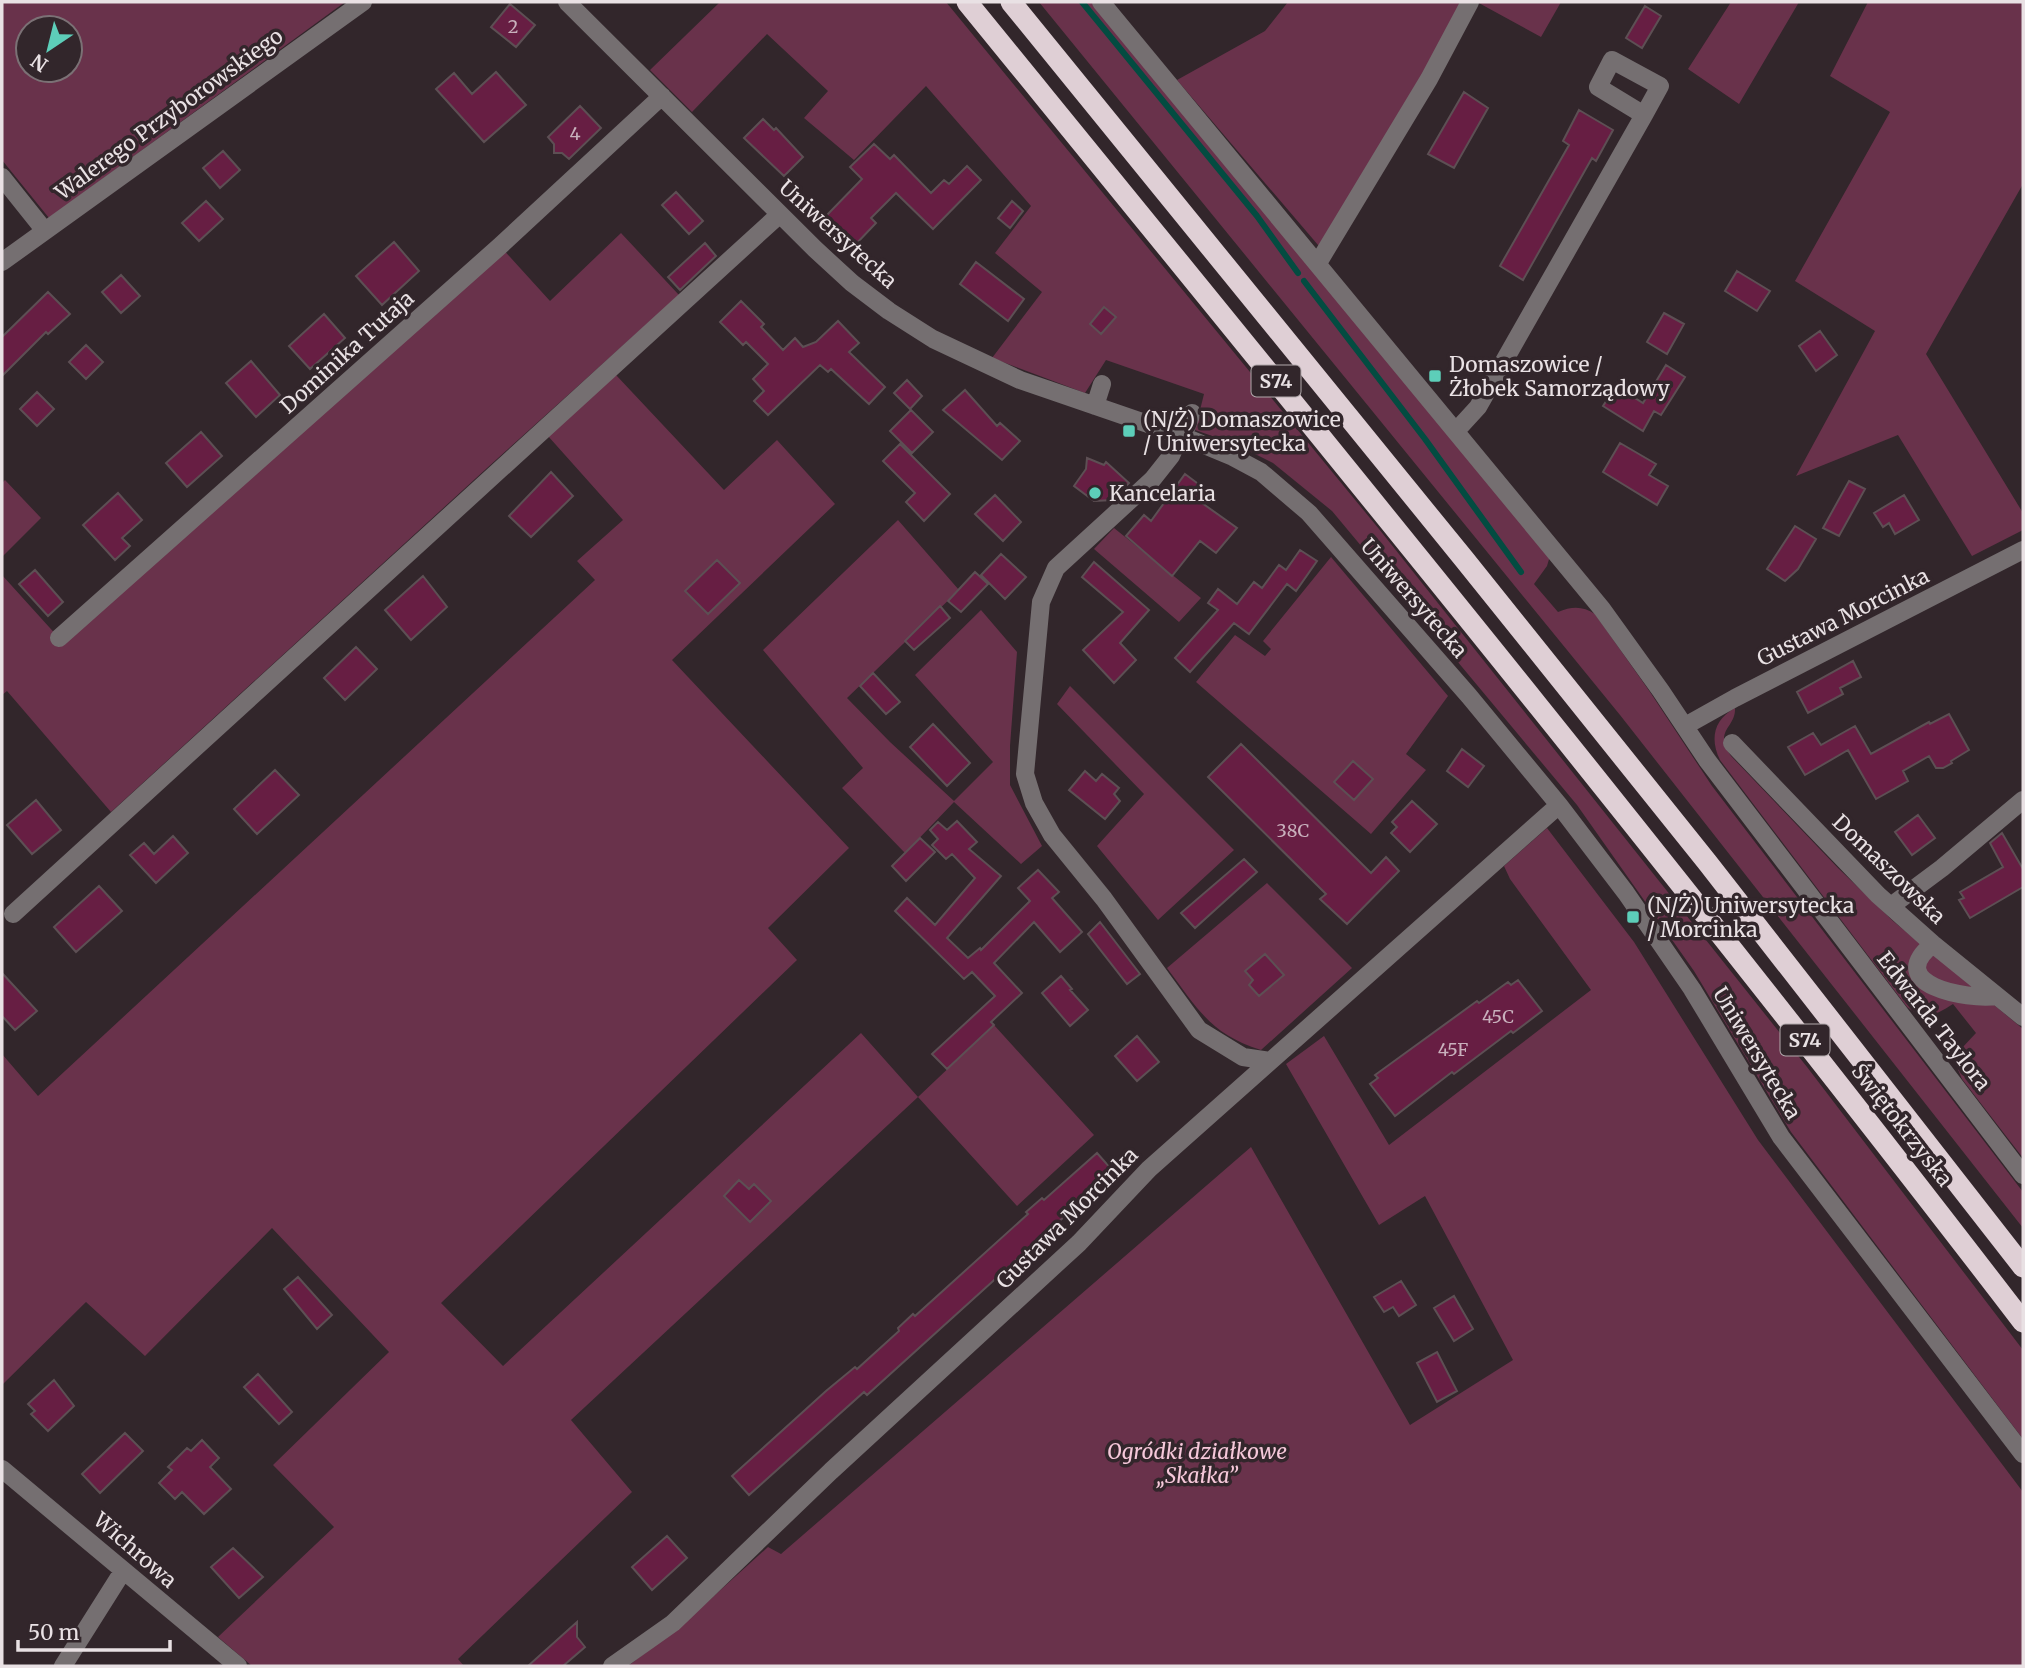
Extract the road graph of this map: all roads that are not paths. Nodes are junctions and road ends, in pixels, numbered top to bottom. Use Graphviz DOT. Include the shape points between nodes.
graph roads {
  1 [pos="363,2"];
  2 [pos="567,2"];
  3 [pos="967,2"];
  4 [pos="1011,2"];
  5 [pos="1101,2"];
  6 [pos="1470,2"];
  7 [pos="662,96"];
  8 [pos="1644,116"];
  9 [pos="2,177"];
  10 [pos="780,214"];
  11 [pos="46,231"];
  12 [pos="2,262"];
  13 [pos="1318,263"];
  14 [pos="1102,384"];
  15 [pos="1095,406"];
  16 [pos="1192,413"];
  17 [pos="1456,431"];
  18 [pos="1181,436"];
  19 [pos="2023,550"];
  20 [pos="59,638"];
  21 [pos="1685,726"];
  22 [pos="1732,743"];
  23 [pos="2023,800"];
  24 [pos="1559,805"];
  25 [pos="1891,906"];
  26 [pos="13,914"];
  27 [pos="1933,944"];
  28 [pos="1996,996"];
  29 [pos="2023,1017"];
  30 [pos="1270,1061"];
  31 [pos="2023,1175"];
  32 [pos="2023,1267"];
  33 [pos="2023,1322"];
  34 [pos="2023,1454"];
  35 [pos="2,1469"];
  36 [pos="123,1571"];
  37 [pos="63,1666"];
  38 [pos="238,1666"];
  39 [pos="612,1666"];
  1 -- 11 [label="street, Walerego Przyborowskiego"];
  2 -- 7 [label="street, Uniwersytecka"];
  3 -- 33 [label="highway, Świętokrzyska / S74" via="1584,761"];
  4 -- 32 [label="highway, Świętokrzyska / S74" via="1465,559"];
  5 -- 13 [label="street, Edwarda Taylora"];
  6 -- 13 [label="street"];
  7 -- 10 [label="street, Uniwersytecka"];
  7 -- 20 [label="street, Dominika Tutaja"];
  8 -- 17 [label="street" via="1478,407"];
  9 -- 11 [label="street"];
  10 -- 15 [label="street, Uniwersytecka" via="852,283 933,339 1020,380"];
  10 -- 26 [label="street"];
  11 -- 12 [label="street, Walerego Przyborowskiego"];
  13 -- 17 [label="street, Edwarda Taylora"];
  14 -- 15 [label="street"];
  15 -- 18 [label="street, Uniwersytecka"];
  16 -- 18 [label="street"];
  17 -- 21 [label="street, Edwarda Taylora" via="1622,635"];
  18 -- 24 [label="street, Uniwersytecka" via="1261,472 1309,513"];
  18 -- 30 [label="street" via="1152,480 1056,568 1041,602 1025,774 1034,803 1052,835 1199,1030 1243,1057"];
  19 -- 21 [label="street, Gustawa Morcinka"];
  21 -- 31 [label="street, Edwarda Taylora"];
  22 -- 25 [label="street, Domaszowska"];
  23 -- 25 [label="street"];
  24 -- 30 [label="street, Gustawa Morcinka"];
  24 -- 34 [label="street, Uniwersytecka" via="1692,989 1781,1137"];
  25 -- 27 [label="street, Domaszowska"];
  27 -- 28 [label="street, Domaszowska"];
  27 -- 28 [label="street" via="1917,967 1928,986 1970,997"];
  28 -- 29 [label="street, Domaszowska"];
  30 -- 39 [label="street, Gustawa Morcinka" via="1149,1169 1079,1243 673,1623"];
  35 -- 36 [label="street, Wichrowa"];
  36 -- 37 [label="street"];
  36 -- 38 [label="street, Wichrowa"];
}
